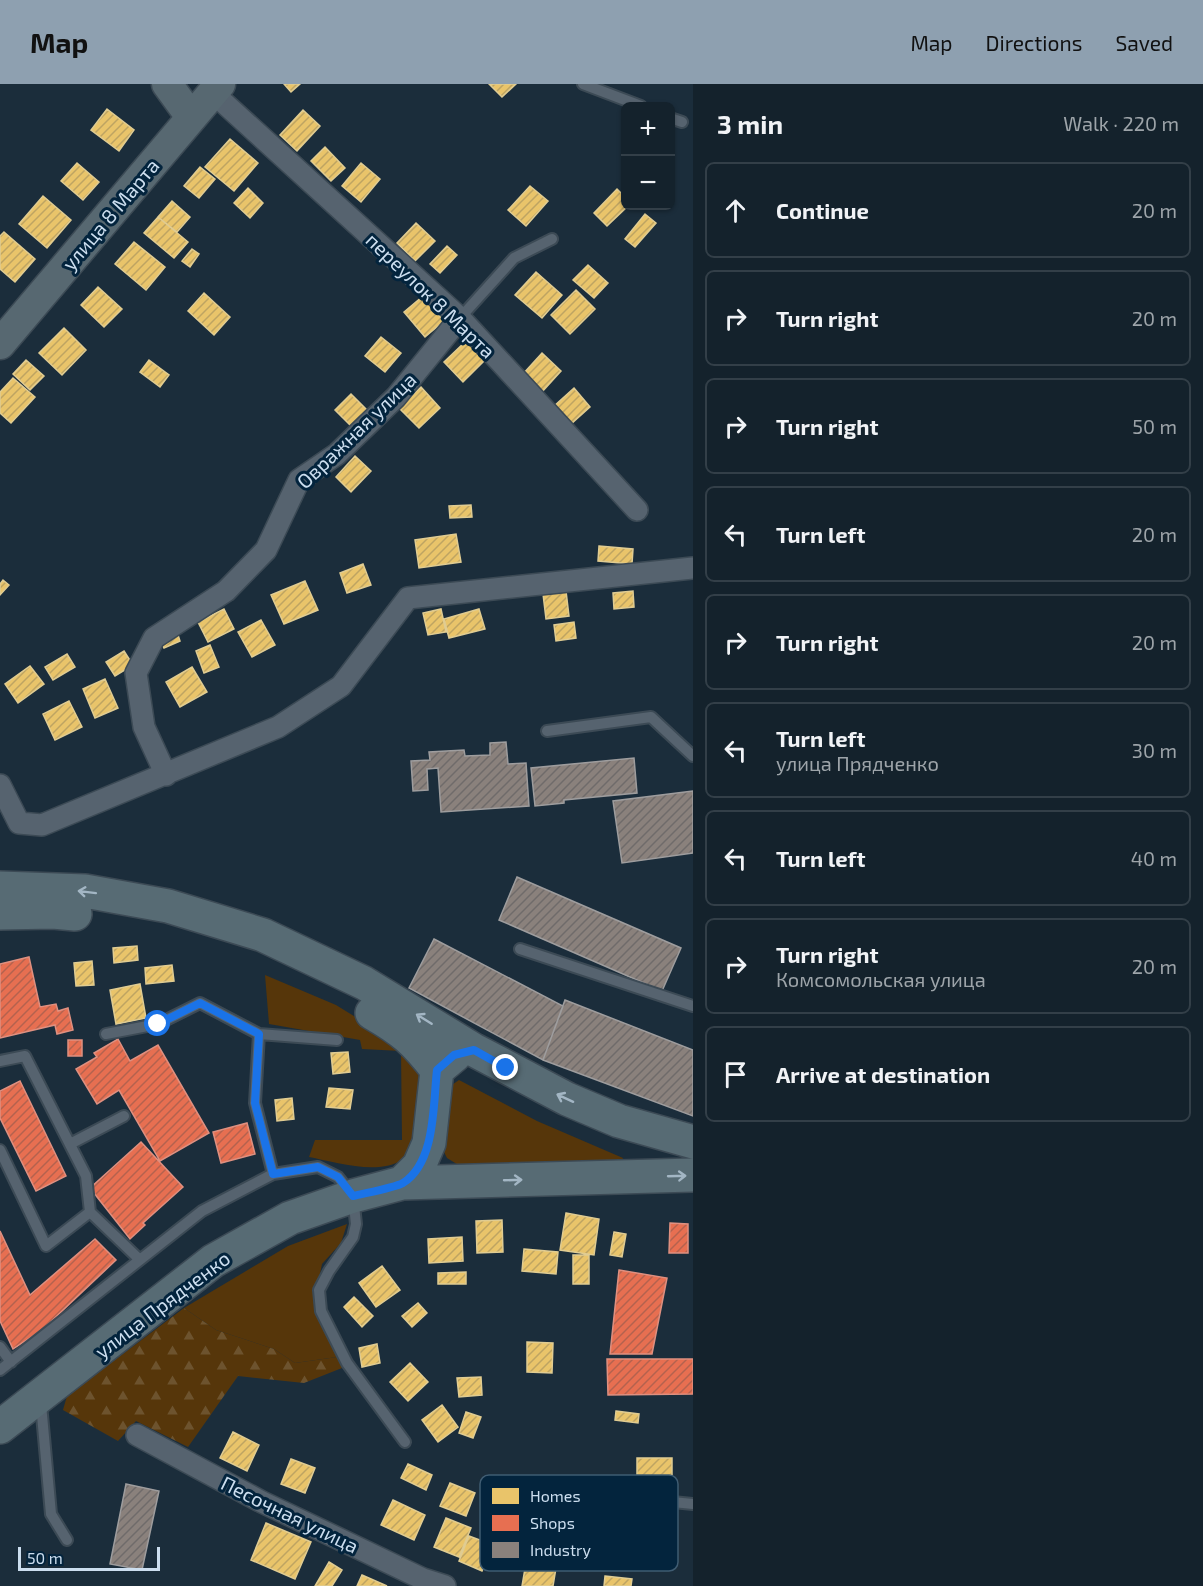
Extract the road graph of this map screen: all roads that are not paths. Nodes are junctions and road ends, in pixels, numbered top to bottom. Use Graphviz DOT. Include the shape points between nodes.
graph roads {
  1 [pos="167,84"];
  2 [pos="583,84"];
  3 [pos="216,88"];
  4 [pos="630,102"];
  5 [pos="191,117"];
  6 [pos="675,120"];
  7 [pos="682,123"];
  8 [pos="552,239"];
  9 [pos="460,318"];
  10 [pos="0,344"];
  11 [pos="637,510"];
  12 [pos="693,568"];
  13 [pos="547,731"];
  14 [pos="693,756"];
  15 [pos="166,775"];
  16 [pos="0,785"];
  17 [pos="0,888"];
  18 [pos="0,913"];
  19 [pos="520,949"];
  20 [pos="693,1006"];
  21 [pos="106,1034"];
  22 [pos="259,1034"];
  23 [pos="337,1040"];
  24 [pos="474,1050"];
  25 [pos="0,1061"];
  26 [pos="437,1070"];
  27 [pos="124,1116"];
  28 [pos="619,1120"];
  29 [pos="693,1142"];
  30 [pos="429,1143"];
  31 [pos="70,1144"];
  32 [pos="0,1150"];
  33 [pos="273,1174"];
  34 [pos="693,1175"];
  35 [pos="620,1177"];
  36 [pos="455,1182"];
  37 [pos="402,1183"];
  38 [pos="353,1196"];
  39 [pos="90,1212"];
  40 [pos="140,1259"];
  41 [pos="0,1347"];
  42 [pos="11,1362"];
  43 [pos="0,1370"];
  44 [pos="40,1397"];
  45 [pos="0,1427"];
  46 [pos="137,1435"];
  47 [pos="405,1442"];
  48 [pos="678,1502"];
  49 [pos="693,1504"];
  50 [pos="67,1540"];
  51 [pos="445,1586"];
  1 -- 5 [label="main road"];
  2 -- 4 [label="lane"];
  3 -- 5 [label="main road, улица 8 Марта"];
  3 -- 9 [label="street, переулок 8 Марта"];
  5 -- 10 [label="main road, улица 8 Марта"];
  6 -- 7 [label="lane"];
  8 -- 9 [label="lane" via="514,258"];
  9 -- 11 [label="street, переулок 8 Марта"];
  9 -- 15 [label="street, Овражная улица" via="396,397 337,454 299,480 266,550 226,591 154,638 136,673 144,727"];
  12 -- 15 [label="street" via="408,598 341,686 278,727"];
  13 -- 14 [label="lane" via="651,717"];
  15 -- 16 [label="street" via="42,825 19,823"];
  24 -- 17 [label="main road, one-way" via="364,983 263,935 168,906 85,891"];
  18 -- 26 [label="main road" via="53,912 139,920 229,946 322,984 400,1029"];
  19 -- 20 [label="lane"];
  21 -- 22 [label="lane" via="158,1024 200,1003"];
  22 -- 23 [label="lane"];
  22 -- 33 [label="lane" via="255,1103"];
  24 -- 26 [label="main road" via="454,1055"];
  28 -- 24 [label="main road, one-way" via="567,1099"];
  25 -- 31 [label="lane" via="25,1056"];
  26 -- 30 [label="main road"];
  27 -- 31 [label="lane"];
  28 -- 29 [label="main road"];
  28 -- 35 [label="main road" via="636,1147 634,1164"];
  30 -- 36 [label="main road" via="437,1167"];
  30 -- 37 [label="main road" via="419,1166"];
  31 -- 39 [label="lane" via="86,1176"];
  32 -- 39 [label="lane" via="46,1246"];
  33 -- 38 [label="lane" via="318,1167 338,1177"];
  33 -- 40 [label="lane" via="202,1211"];
  35 -- 34 [label="main road, улица Прядченко, one-way"];
  36 -- 35 [label="main road, улица Прядченко, one-way"];
  36 -- 37 [label="main road, улица Прядченко"];
  37 -- 38 [label="main road, улица Прядченко"];
  38 -- 44 [label="main road, улица Прядченко" via="290,1218 213,1261"];
  38 -- 47 [label="lane" via="353,1237 319,1290 321,1311 348,1363"];
  39 -- 40 [label="lane"];
  40 -- 42 [label="lane"];
  41 -- 42 [label="lane"];
  42 -- 43 [label="lane"];
  44 -- 45 [label="main road, улица Прядченко"];
  44 -- 50 [label="lane" via="51,1514"];
  46 -- 51 [label="street, Песочная улица" via="262,1502"];
  48 -- 49 [label="lane"];
}
